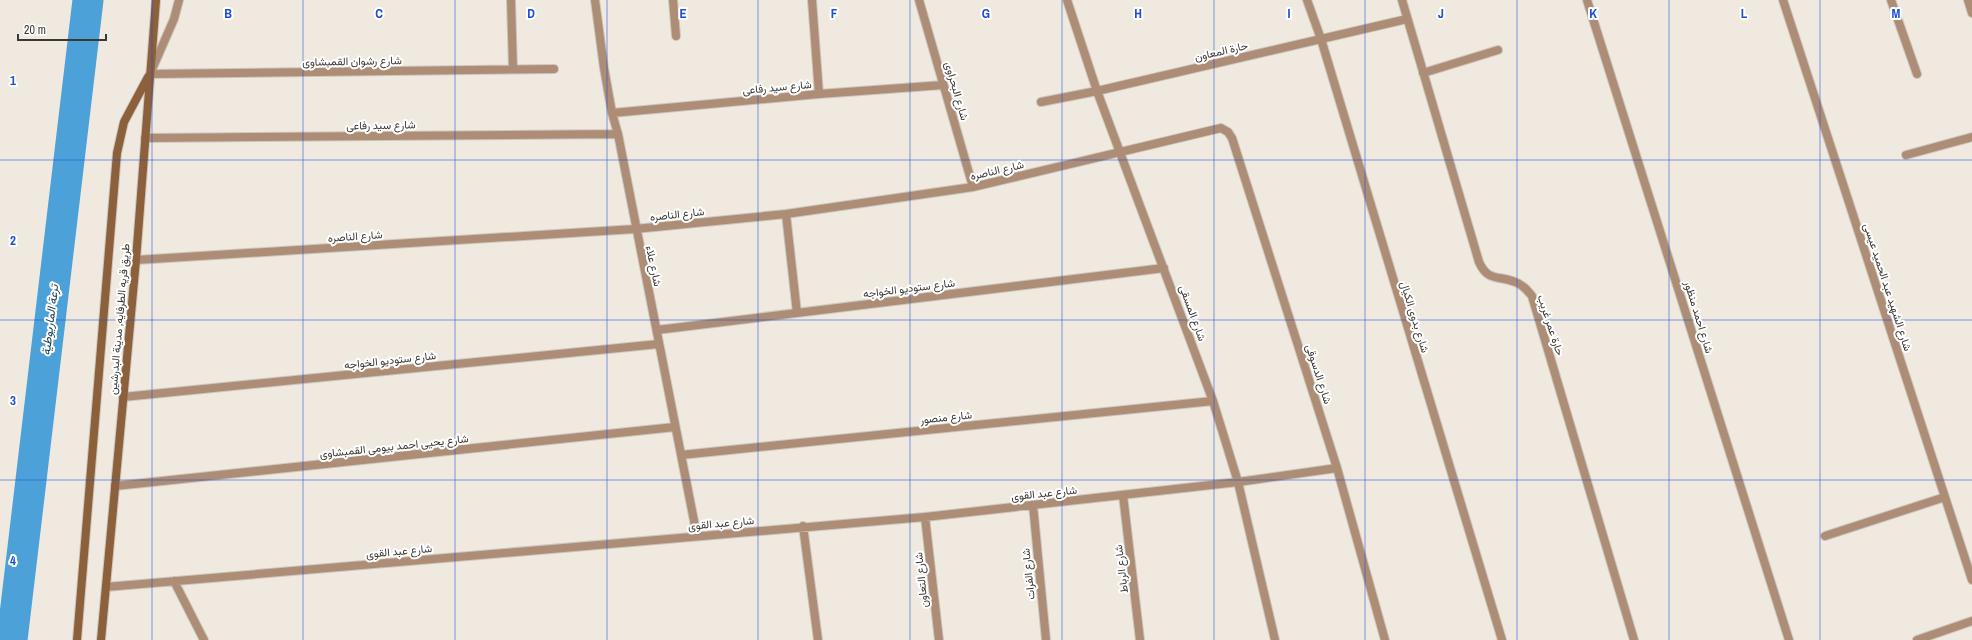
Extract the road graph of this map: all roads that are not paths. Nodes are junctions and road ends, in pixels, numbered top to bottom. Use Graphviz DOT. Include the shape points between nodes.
graph roads {
  1 [pos="156,0"];
  2 [pos="179,0"];
  3 [pos="511,0"];
  4 [pos="595,0"];
  5 [pos="673,0"];
  6 [pos="812,0"];
  7 [pos="919,0"];
  8 [pos="1067,0"];
  9 [pos="1307,0"];
  10 [pos="1402,0"];
  11 [pos="1587,0"];
  12 [pos="1783,0"];
  13 [pos="1891,0"];
  14 [pos="1968,0"];
  15 [pos="1972,13"];
  16 [pos="1407,19"];
  17 [pos="676,36"];
  18 [pos="1321,39"];
  19 [pos="1498,50"];
  20 [pos="513,70"];
  21 [pos="554,70"];
  22 [pos="1423,73"];
  23 [pos="150,74"];
  24 [pos="1917,74"];
  25 [pos="943,85"];
  26 [pos="1097,91"];
  27 [pos="819,94"];
  28 [pos="1041,102"];
  29 [pos="612,114"];
  30 [pos="1213,129"];
  31 [pos="618,134"];
  32 [pos="1972,137"];
  33 [pos="145,138"];
  34 [pos="1120,152"];
  35 [pos="1906,155"];
  36 [pos="973,187"];
  37 [pos="786,214"];
  38 [pos="635,229"];
  39 [pos="136,260"];
  40 [pos="1164,268"];
  41 [pos="797,313"];
  42 [pos="657,330"];
  43 [pos="659,344"];
  44 [pos="123,397"];
  45 [pos="1213,401"];
  46 [pos="675,427"];
  47 [pos="681,455"];
  48 [pos="1338,468"];
  49 [pos="1238,482"];
  50 [pos="115,486"];
  51 [pos="1123,495"];
  52 [pos="1945,497"];
  53 [pos="1032,505"];
  54 [pos="925,517"];
  55 [pos="804,526"];
  56 [pos="697,536"];
  57 [pos="1824,536"];
  58 [pos="1972,580"];
  59 [pos="174,581"];
  60 [pos="106,587"];
  61 [pos="1972,622"];
  62 [pos="77,640"];
  63 [pos="101,640"];
  64 [pos="204,640"];
  65 [pos="818,640"];
  66 [pos="939,640"];
  67 [pos="1046,640"];
  68 [pos="1140,640"];
  69 [pos="1275,640"];
  70 [pos="1386,640"];
  71 [pos="1502,640"];
  72 [pos="1634,640"];
  73 [pos="1789,640"];
  74 [pos="1917,640"];
  1 -- 23 [label="main road, طريق قريه الطرفايه, مدينة البدرشين"];
  2 -- 23 [label="street" via="174,19"];
  3 -- 20 [label="street"];
  4 -- 29 [label="street, شارع علاء"];
  5 -- 17 [label="street"];
  6 -- 27 [label="street"];
  7 -- 25 [label="street, شارع البحراوى"];
  8 -- 26 [label="street, شارع المسقى"];
  9 -- 18 [label="street, شارع بدوى الكيال"];
  10 -- 16 [label="street, حارة عمر غريب"];
  11 -- 73 [label="street, شارع احمد منظور"];
  12 -- 52 [label="street, شارع الشهيد عبد الحميد عيسى"];
  13 -- 24 [label="street"];
  14 -- 15 [label="street"];
  16 -- 18 [label="street, حارة المعاون"];
  16 -- 22 [label="street, حارة عمر غريب"];
  18 -- 26 [label="street, حارة المعاون"];
  18 -- 71 [label="street, شارع بدوى الكيال"];
  19 -- 22 [label="street"];
  20 -- 21 [label="street, شارع رشوان القمبشاوى"];
  20 -- 23 [label="street, شارع رشوان القمبشاوى"];
  22 -- 72 [label="street, حارة عمر غريب" via="1483,270 1490,276 1516,282 1532,296"];
  23 -- 33 [label="main road, طريق قريه الطرفايه, مدينة البدرشين"];
  23 -- 62 [label="main road" via="124,122 117,153"];
  25 -- 27 [label="street, شارع سيد رفاعى"];
  25 -- 36 [label="street, شارع البحراوى"];
  26 -- 28 [label="street, حارة المعاون"];
  26 -- 34 [label="street, شارع المسقى"];
  27 -- 29 [label="street, شارع سيد رفاعى"];
  29 -- 31 [label="street, شارع علاء"];
  30 -- 34 [label="street, شارع الناصره"];
  30 -- 48 [label="street, شارع الدسوقى" via="1221,128 1232,138"];
  31 -- 33 [label="street, شارع سيد رفاعى"];
  31 -- 38 [label="street, شارع علاء"];
  32 -- 35 [label="street"];
  33 -- 39 [label="main road, طريق قريه الطرفايه, مدينة البدرشين"];
  34 -- 36 [label="street, شارع الناصره"];
  34 -- 40 [label="street, شارع المسقى"];
  36 -- 37 [label="street, شارع الناصره"];
  37 -- 38 [label="street, شارع الناصره"];
  37 -- 41 [label="street"];
  38 -- 39 [label="street, شارع الناصره"];
  38 -- 42 [label="street, شارع علاء"];
  39 -- 44 [label="main road, طريق قريه الطرفايه, مدينة البدرشين"];
  40 -- 41 [label="street, شارع ستوديو الخواجه"];
  40 -- 45 [label="street, شارع المسقى"];
  41 -- 42 [label="street, شارع ستوديو الخواجه"];
  42 -- 43 [label="street, شارع علاء"];
  43 -- 44 [label="street, شارع ستوديو الخواجه"];
  43 -- 46 [label="street, شارع علاء"];
  44 -- 50 [label="main road, طريق قريه الطرفايه, مدينة البدرشين"];
  45 -- 47 [label="street, شارع منصور"];
  45 -- 49 [label="street, شارع المسقى"];
  46 -- 47 [label="street, شارع علاء"];
  46 -- 50 [label="street, شارع يحيى احمد بيومى القمبشاوى"];
  47 -- 56 [label="street, شارع علاء"];
  48 -- 49 [label="street, شارع عبد القوى"];
  48 -- 70 [label="street, شارع الدسوقى"];
  49 -- 51 [label="street, شارع عبد القوى"];
  49 -- 69 [label="street, شارع المسقى"];
  50 -- 60 [label="main road, طريق قريه الطرفايه, مدينة البدرشين"];
  51 -- 53 [label="street, شارع عبد القوى"];
  51 -- 68 [label="street, شارع الرباط"];
  52 -- 57 [label="street"];
  52 -- 58 [label="street, شارع الشهيد عبد الحميد عيسى"];
  53 -- 54 [label="street, شارع عبد القوى"];
  53 -- 67 [label="street, شارع الفرات"];
  54 -- 55 [label="street, شارع عبد القوى"];
  54 -- 66 [label="street, شارع التعاون"];
  55 -- 56 [label="street, شارع عبد القوى"];
  55 -- 65 [label="street"];
  56 -- 59 [label="street, شارع عبد القوى"];
  59 -- 60 [label="street, شارع عبد القوى"];
  59 -- 64 [label="street"];
  60 -- 63 [label="main road, طريق قريه الطرفايه, مدينة البدرشين"];
  61 -- 74 [label="street"];
}
